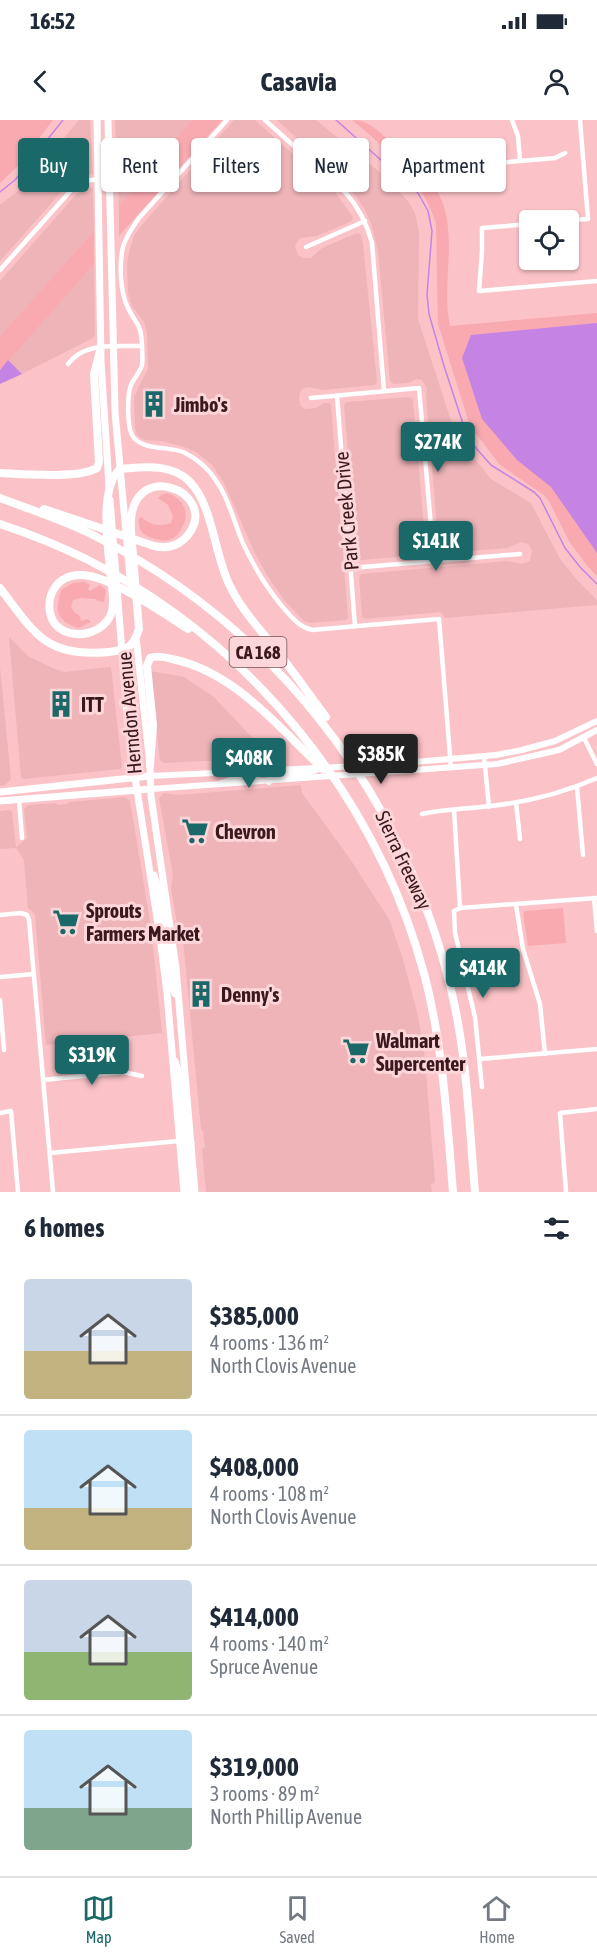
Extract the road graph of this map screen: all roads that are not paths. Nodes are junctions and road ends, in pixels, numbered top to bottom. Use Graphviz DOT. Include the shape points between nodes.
graph roads {
  1 [pos="97,120"];
  2 [pos="108,120"];
  3 [pos="227,120"];
  4 [pos="265,120"];
  5 [pos="512,120"];
  6 [pos="580,120"];
  7 [pos="565,153"];
  8 [pos="520,161"];
  9 [pos="506,162"];
  10 [pos="99,179"];
  11 [pos="579,219"];
  12 [pos="365,221"];
  13 [pos="519,225"];
  14 [pos="306,247"];
  15 [pos="0,270"];
  16 [pos="597,281"];
  17 [pos="142,346"];
  18 [pos="101,347"];
  19 [pos="113,347"];
  20 [pos="68,363"];
  21 [pos="384,391"];
  22 [pos="337,396"];
  23 [pos="311,398"];
  24 [pos="120,469"];
  25 [pos="0,473"];
  26 [pos="110,492"];
  27 [pos="0,498"];
  28 [pos="0,524"];
  29 [pos="86,527"];
  30 [pos="520,554"];
  31 [pos="434,561"];
  32 [pos="351,568"];
  33 [pos="0,588"];
  34 [pos="160,607"];
  35 [pos="355,626"];
  36 [pos="136,638"];
  37 [pos="123,650"];
  38 [pos="597,721"];
  39 [pos="597,728"];
  40 [pos="584,738"];
  41 [pos="309,751"];
  42 [pos="345,752"];
  43 [pos="484,756"];
  44 [pos="450,759"];
  45 [pos="597,764"];
  46 [pos="150,765"];
  47 [pos="328,766"];
  48 [pos="485,766"];
  49 [pos="451,768"];
  50 [pos="262,770"];
  51 [pos="150,776"];
  52 [pos="135,777"];
  53 [pos="597,778"];
  54 [pos="269,782"];
  55 [pos="74,784"];
  56 [pos="212,786"];
  57 [pos="577,787"];
  58 [pos="151,789"];
  59 [pos="137,790"];
  60 [pos="0,792"];
  61 [pos="19,799"];
  62 [pos="0,801"];
  63 [pos="516,803"];
  64 [pos="489,807"];
  65 [pos="454,810"];
  66 [pos="422,814"];
  67 [pos="22,838"];
  68 [pos="520,839"];
  69 [pos="584,855"];
  70 [pos="148,861"];
  71 [pos="596,898"];
  72 [pos="516,904"];
  73 [pos="460,908"];
  74 [pos="0,915"];
  75 [pos="597,931"];
  76 [pos="160,937"];
  77 [pos="172,937"];
  78 [pos="34,974"];
  79 [pos="0,977"];
  80 [pos="0,1000"];
  81 [pos="179,1005"];
  82 [pos="597,1049"];
  83 [pos="4,1050"];
  84 [pos="172,1050"];
  85 [pos="546,1054"];
  86 [pos="480,1059"];
  87 [pos="142,1076"];
  88 [pos="43,1080"];
  89 [pos="482,1087"];
  90 [pos="597,1109"];
  91 [pos="0,1113"];
  92 [pos="179,1141"];
  93 [pos="191,1143"];
  94 [pos="50,1153"];
  95 [pos="18,1192"];
  96 [pos="53,1192"];
  97 [pos="184,1192"];
  98 [pos="190,1192"];
  99 [pos="195,1192"];
  100 [pos="453,1192"];
  101 [pos="475,1192"];
  102 [pos="566,1192"];
  1 -- 10 [label="main road, Herndon Avenue"];
  2 -- 19 [label="main road, Herndon Avenue"];
  3 -- 17 [label="street" via="140,218 124,245 122,290 140,326"];
  4 -- 12 [label="street" via="346,193"];
  5 -- 8 [label="street"];
  6 -- 11 [label="street" via="588,219"];
  7 -- 8 [label="street" via="555,158"];
  8 -- 9 [label="street"];
  10 -- 15 [label="street" via="74,187"];
  10 -- 18 [label="main road, Herndon Avenue"];
  12 -- 14 [label="street"];
  12 -- 21 [label="street" via="372,243"];
  13 -- 16 [label="street" via="482,228 479,291"];
  17 -- 19 [label="street"];
  17 -- 35 [label="street" via="142,365 129,398 134,438 148,446 186,454 210,473 223,492 258,572 300,625 312,630"];
  18 -- 19 [label="street"];
  18 -- 20 [label="street" via="85,350"];
  18 -- 25 [label="highway" via="94,374 97,468 61,474"];
  18 -- 26 [label="main road, Herndon Avenue"];
  19 -- 24 [label="main road, Herndon Avenue"];
  21 -- 22 [label="street"];
  21 -- 31 [label="street" via="419,388"];
  22 -- 23 [label="street"];
  22 -- 32 [label="street, Park Creek Drive"];
  24 -- 26 [label="highway"];
  24 -- 36 [label="main road, Herndon Avenue"];
  24 -- 42 [label="highway" via="163,468 189,481 203,503 229,584 244,611 336,732"];
  26 -- 34 [label="highway" via="105,521 113,603 110,616 97,630 77,635 54,623 49,603 55,587 73,575 92,577 111,584"];
  26 -- 37 [label="main road, Herndon Avenue"];
  27 -- 29 [label="highway, Sierra Freeway / CA 168"];
  28 -- 34 [label="highway, Sierra Freeway / CA 168" via="88,560"];
  29 -- 36 [label="highway" via="154,546 175,545 193,525 189,500 178,490 157,487 147,491 133,508 130,522 139,629"];
  29 -- 42 [label="highway, Sierra Freeway / CA 168" via="155,571 239,634 287,681"];
  30 -- 31 [label="street"];
  31 -- 32 [label="street"];
  32 -- 35 [label="street, Park Creek Drive"];
  33 -- 37 [label="highway" via="28,626 48,644 83,653"];
  34 -- 41 [label="highway, Sierra Freeway / CA 168" via="224,652 273,699"];
  35 -- 44 [label="street" via="439,619"];
  36 -- 37 [label="highway"];
  36 -- 46 [label="main road, Herndon Avenue"];
  37 -- 52 [label="main road, Herndon Avenue"];
  38 -- 43 [label="main road" via="546,744"];
  39 -- 40 [label="main road"];
  40 -- 45 [label="street"];
  40 -- 48 [label="main road" via="542,755"];
  41 -- 46 [label="highway" via="214,673 194,664 153,656 147,662 153,725"];
  41 -- 100 [label="highway, Sierra Freeway / CA 168" via="335,781 368,835 396,892 425,977 440,1060"];
  42 -- 101 [label="highway, Sierra Freeway / CA 168" via="401,847 440,944 464,1064"];
  43 -- 44 [label="main road"];
  43 -- 48 [label="street"];
  44 -- 47 [label="main road"];
  44 -- 49 [label="street"];
  46 -- 51 [label="main road, Herndon Avenue"];
  47 -- 50 [label="main road"];
  47 -- 54 [label="main road" via="304,774 273,776"];
  48 -- 49 [label="main road"];
  48 -- 64 [label="street"];
  49 -- 54 [label="main road"];
  50 -- 51 [label="main road"];
  50 -- 56 [label="main road" via="258,776"];
  51 -- 52 [label="main road"];
  51 -- 58 [label="main road, Herndon Avenue"];
  52 -- 55 [label="main road"];
  52 -- 59 [label="main road, Herndon Avenue"];
  53 -- 57 [label="street"];
  54 -- 56 [label="main road"];
  55 -- 60 [label="main road"];
  55 -- 61 [label="main road" via="23,794"];
  56 -- 58 [label="main road"];
  57 -- 63 [label="street"];
  57 -- 69 [label="street"];
  58 -- 59 [label="main road"];
  58 -- 77 [label="main road, Herndon Avenue"];
  59 -- 61 [label="main road"];
  59 -- 70 [label="main road, Herndon Avenue"];
  61 -- 62 [label="main road"];
  61 -- 67 [label="street"];
  63 -- 64 [label="street"];
  63 -- 68 [label="street"];
  64 -- 65 [label="street"];
  65 -- 66 [label="street"];
  65 -- 73 [label="street"];
  70 -- 76 [label="main road, Herndon Avenue"];
  70 -- 77 [label="main road" via="159,890 165,927"];
  71 -- 72 [label="street"];
  71 -- 75 [label="street"];
  72 -- 73 [label="street"];
  72 -- 85 [label="street" via="540,1004"];
  73 -- 86 [label="street" via="453,911 455,933 475,1017"];
  74 -- 78 [label="street" via="27,915"];
  76 -- 81 [label="main road" via="167,941 172,985"];
  76 -- 84 [label="main road, Herndon Avenue"];
  77 -- 81 [label="main road, Herndon Avenue"];
  78 -- 79 [label="street"];
  78 -- 88 [label="street"];
  80 -- 83 [label="street"];
  81 -- 93 [label="main road, Herndon Avenue"];
  82 -- 85 [label="street"];
  84 -- 92 [label="main road, Herndon Avenue"];
  84 -- 93 [label="main road" via="179,1072 184,1134"];
  85 -- 86 [label="street"];
  86 -- 89 [label="street"];
  87 -- 88 [label="street" via="123,1072"];
  88 -- 94 [label="street"];
  90 -- 102 [label="street" via="560,1113"];
  91 -- 95 [label="street" via="10,1111"];
  92 -- 94 [label="street"];
  92 -- 97 [label="main road, Herndon Avenue"];
  92 -- 98 [label="main road" via="186,1145"];
  93 -- 99 [label="main road, Herndon Avenue"];
  94 -- 96 [label="street"];
}
